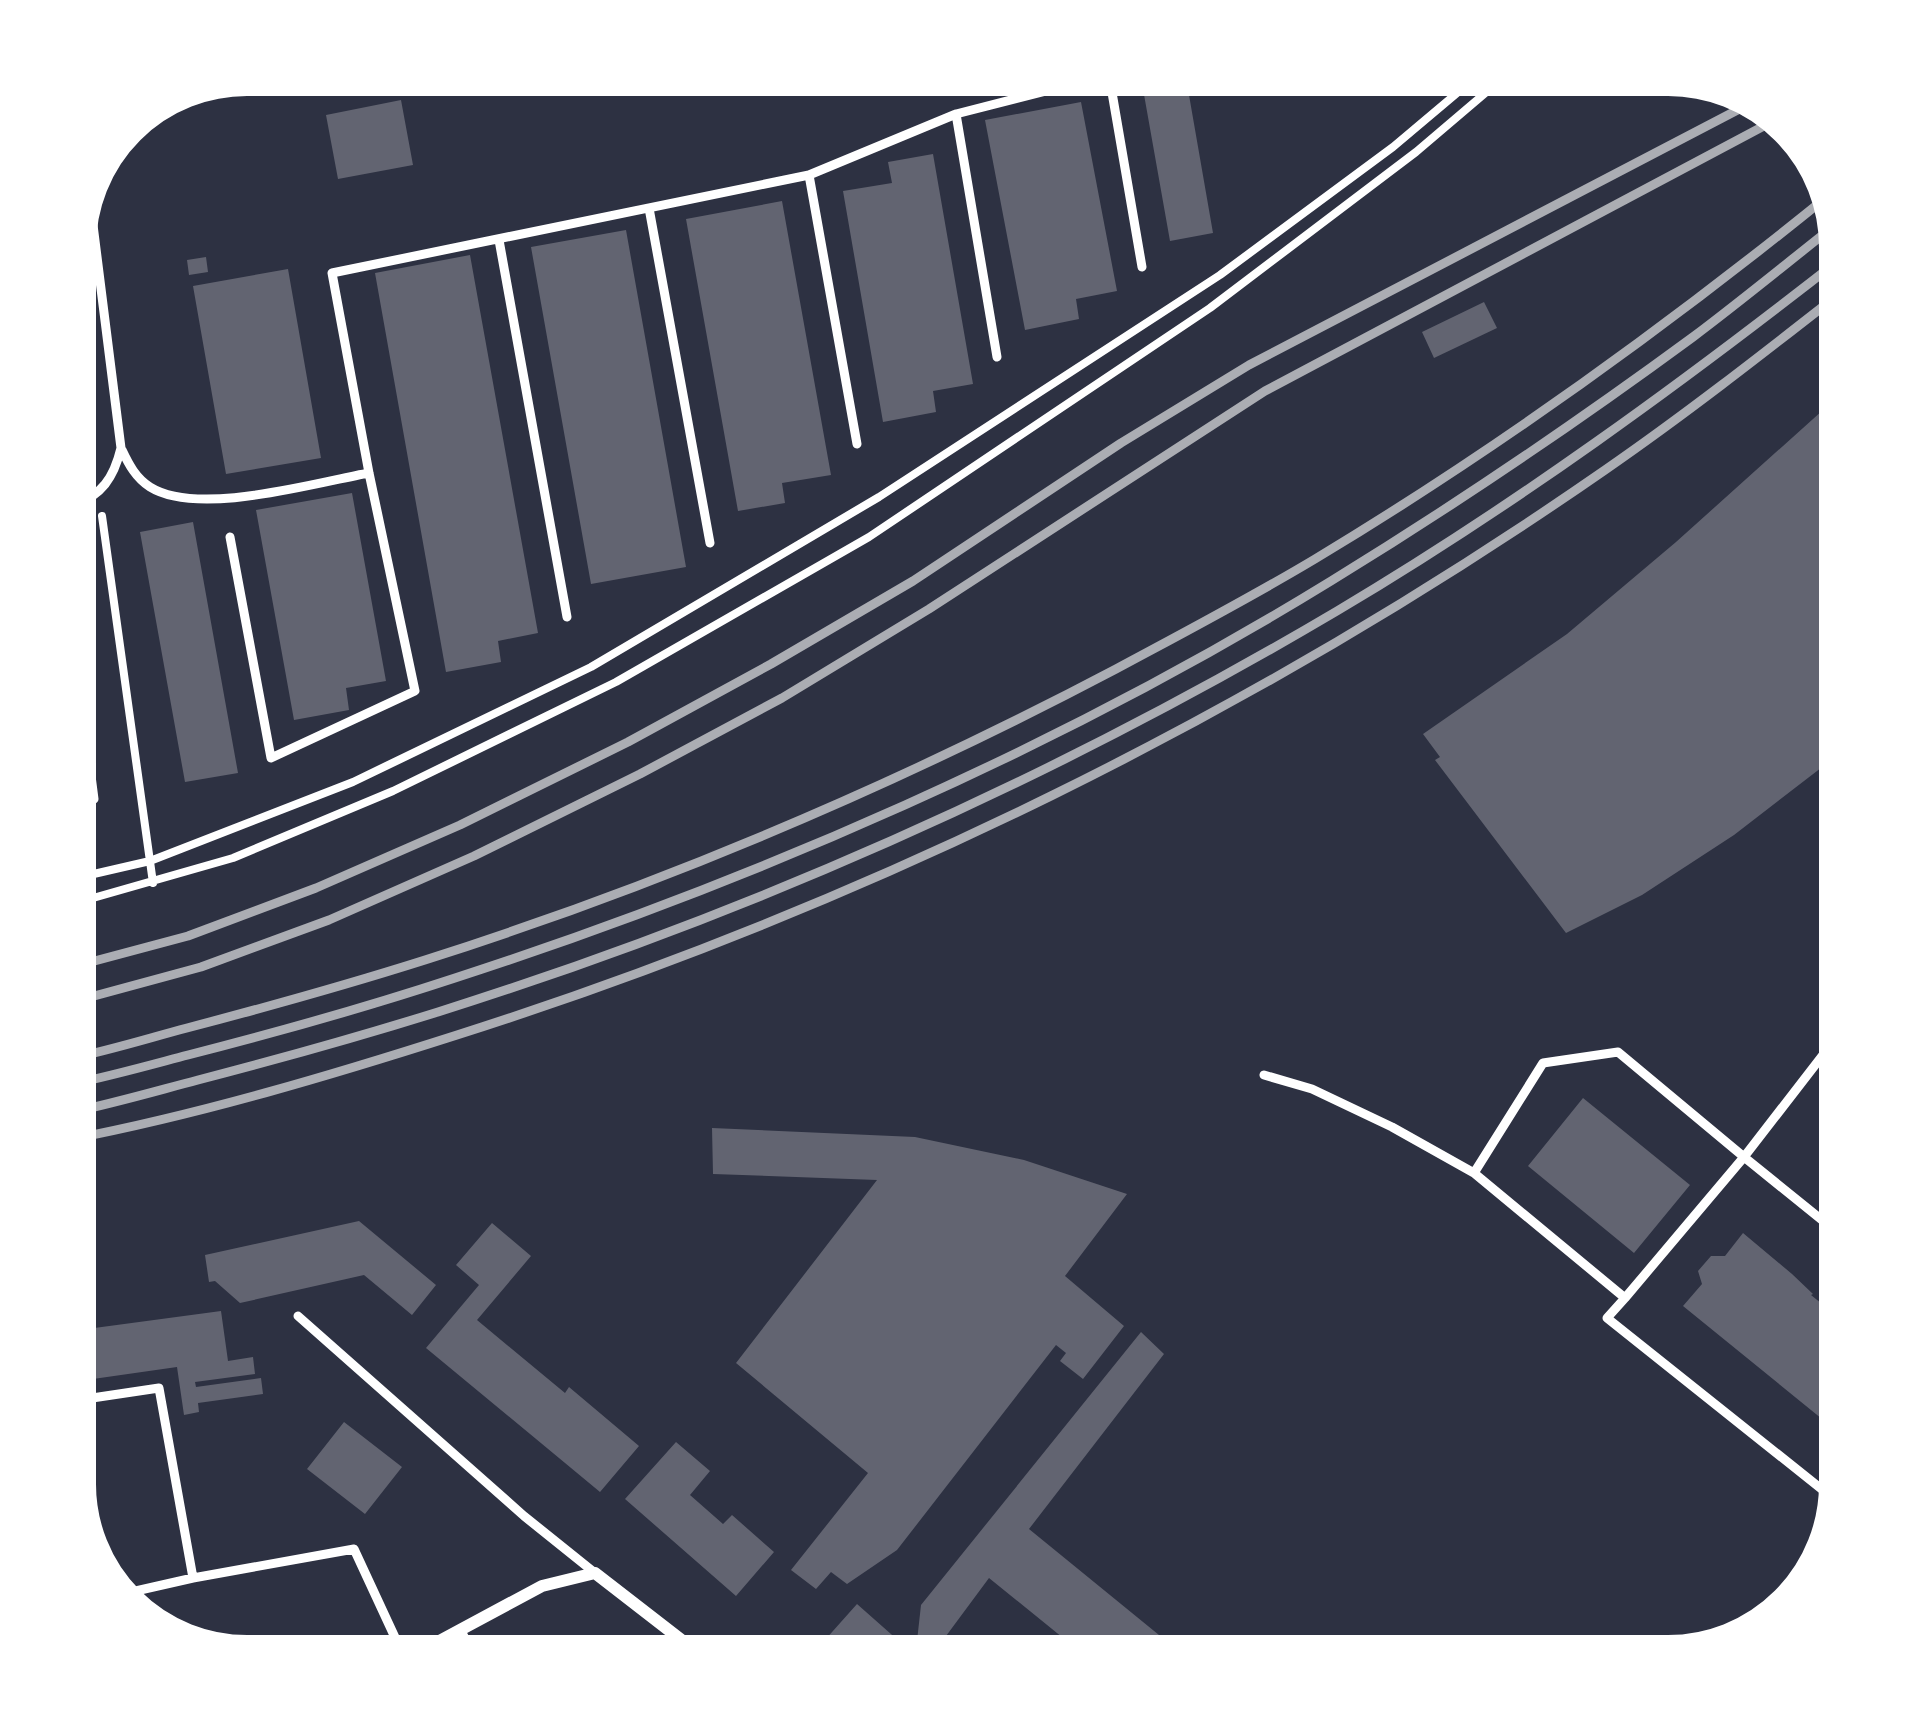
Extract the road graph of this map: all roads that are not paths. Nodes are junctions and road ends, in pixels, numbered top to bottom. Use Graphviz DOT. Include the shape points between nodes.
graph roads {
  1 [pos="1038,93"];
  2 [pos="1112,93"];
  3 [pos="956,114"];
  4 [pos="809,175"];
  5 [pos="649,208"];
  6 [pos="93,235"];
  7 [pos="499,240"];
  8 [pos="1142,267"];
  9 [pos="997,357"];
  10 [pos="857,444"];
  11 [pos="121,448"];
  12 [pos="369,473"];
  13 [pos="93,496"];
  14 [pos="230,537"];
  15 [pos="710,543"];
  16 [pos="568,617"];
  17 [pos="1822,1057"];
  18 [pos="1264,1076"];
  19 [pos="1744,1157"];
  20 [pos="1474,1172"];
  21 [pos="1822,1220"];
  22 [pos="1624,1298"];
  23 [pos="298,1316"];
  24 [pos="93,1398"];
  25 [pos="1821,1489"];
  26 [pos="595,1573"];
  27 [pos="193,1578"];
  28 [pos="136,1591"];
  29 [pos="460,1629"];
  30 [pos="395,1638"];
  31 [pos="444,1638"];
  32 [pos="465,1638"];
  33 [pos="679,1638"];
  1 -- 3 [label="lane"];
  2 -- 8 [label="lane"];
  3 -- 4 [label="lane"];
  3 -- 9 [label="lane"];
  4 -- 5 [label="lane"];
  4 -- 10 [label="lane"];
  5 -- 7 [label="lane"];
  5 -- 15 [label="lane"];
  6 -- 11 [label="lane"];
  7 -- 12 [label="lane" via="332,273"];
  7 -- 16 [label="lane"];
  11 -- 12 [label="lane" via="130,468 164,494 220,501"];
  11 -- 13 [label="lane"];
  12 -- 14 [label="lane" via="415,691 271,758"];
  17 -- 19 [label="lane"];
  18 -- 20 [label="lane" via="1312,1089"];
  19 -- 20 [label="lane" via="1618,1052 1543,1063"];
  19 -- 21 [label="lane"];
  19 -- 22 [label="lane"];
  20 -- 22 [label="lane"];
  22 -- 25 [label="lane" via="1607,1318"];
  23 -- 26 [label="lane"];
  24 -- 27 [label="lane" via="158,1388"];
  26 -- 29 [label="street" via="542,1586"];
  26 -- 33 [label="street"];
  27 -- 28 [label="lane"];
  27 -- 30 [label="lane" via="354,1549"];
  29 -- 31 [label="street"];
  29 -- 32 [label="lane"];
}
